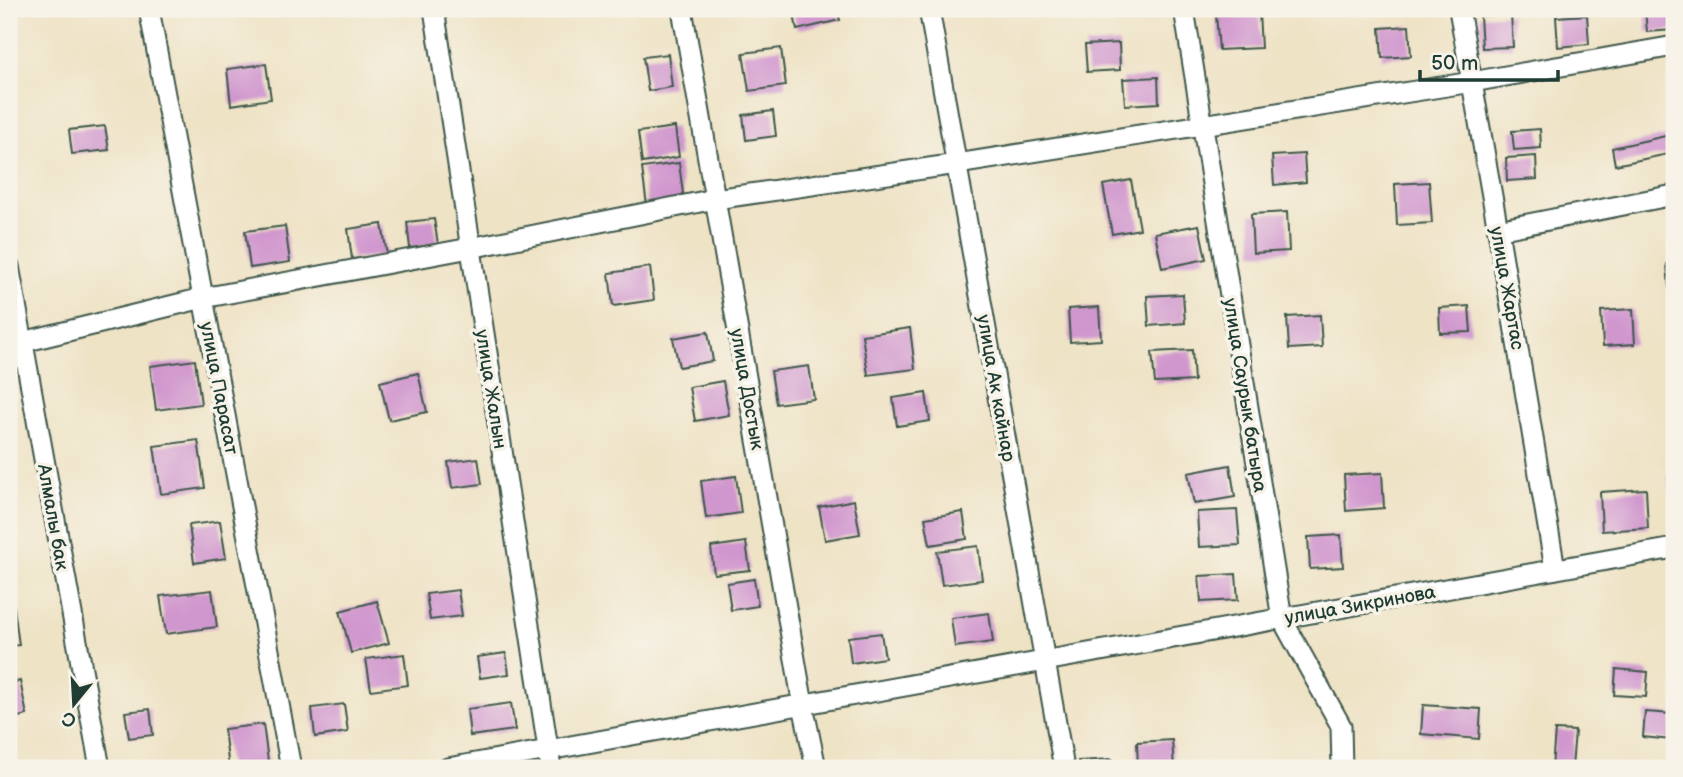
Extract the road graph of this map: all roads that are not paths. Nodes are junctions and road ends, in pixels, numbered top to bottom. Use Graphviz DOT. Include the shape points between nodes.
graph roads {
  1 [pos="149,9"];
  2 [pos="433,9"];
  3 [pos="682,9"];
  4 [pos="929,9"];
  5 [pos="1184,9"];
  6 [pos="1459,9"];
  7 [pos="1674,46"];
  8 [pos="1472,82"];
  9 [pos="1203,124"];
  10 [pos="957,164"];
  11 [pos="1674,195"];
  12 [pos="715,199"];
  13 [pos="1499,230"];
  14 [pos="470,248"];
  15 [pos="9,266"];
  16 [pos="203,298"];
  17 [pos="16,343"];
  18 [pos="1674,548"];
  19 [pos="1555,569"];
  20 [pos="1282,619"];
  21 [pos="1046,661"];
  22 [pos="803,705"];
  23 [pos="549,760"];
  24 [pos="100,768"];
  25 [pos="291,768"];
  26 [pos="448,768"];
  27 [pos="817,768"];
  28 [pos="1064,768"];
  29 [pos="1342,768"];
  1 -- 16 [label="street, улица Парасат"];
  2 -- 14 [label="street, улица Жалын"];
  3 -- 12 [label="street, улица Достык"];
  4 -- 10 [label="street, улица Ак кайнар"];
  5 -- 9 [label="street, улица Саурык батыра"];
  6 -- 8 [label="street, улица Жартас"];
  7 -- 8 [label="street"];
  8 -- 9 [label="street"];
  8 -- 13 [label="street, улица Жартас"];
  9 -- 10 [label="street"];
  9 -- 20 [label="street, улица Саурык батыра"];
  10 -- 12 [label="street"];
  10 -- 21 [label="street, улица Ак кайнар"];
  11 -- 13 [label="street"];
  12 -- 14 [label="street"];
  12 -- 22 [label="street, улица Достык"];
  13 -- 19 [label="street, улица Жартас"];
  14 -- 16 [label="street"];
  14 -- 23 [label="street, улица Жалын"];
  15 -- 17 [label="street, Алмалы бак"];
  16 -- 17 [label="street"];
  16 -- 25 [label="street, улица Парасат"];
  17 -- 24 [label="street, Алмалы бак"];
  18 -- 19 [label="street, улица Зикринова"];
  19 -- 20 [label="street, улица Зикринова"];
  20 -- 21 [label="street, улица Зикринова"];
  20 -- 29 [label="street, улица Саурык батыра" via="1341,726"];
  21 -- 22 [label="street, улица Зикринова"];
  21 -- 28 [label="street, улица Ак кайнар"];
  22 -- 23 [label="street, улица Зикринова"];
  22 -- 27 [label="street, улица Достык"];
  23 -- 26 [label="street, улица Зикринова"];
}
